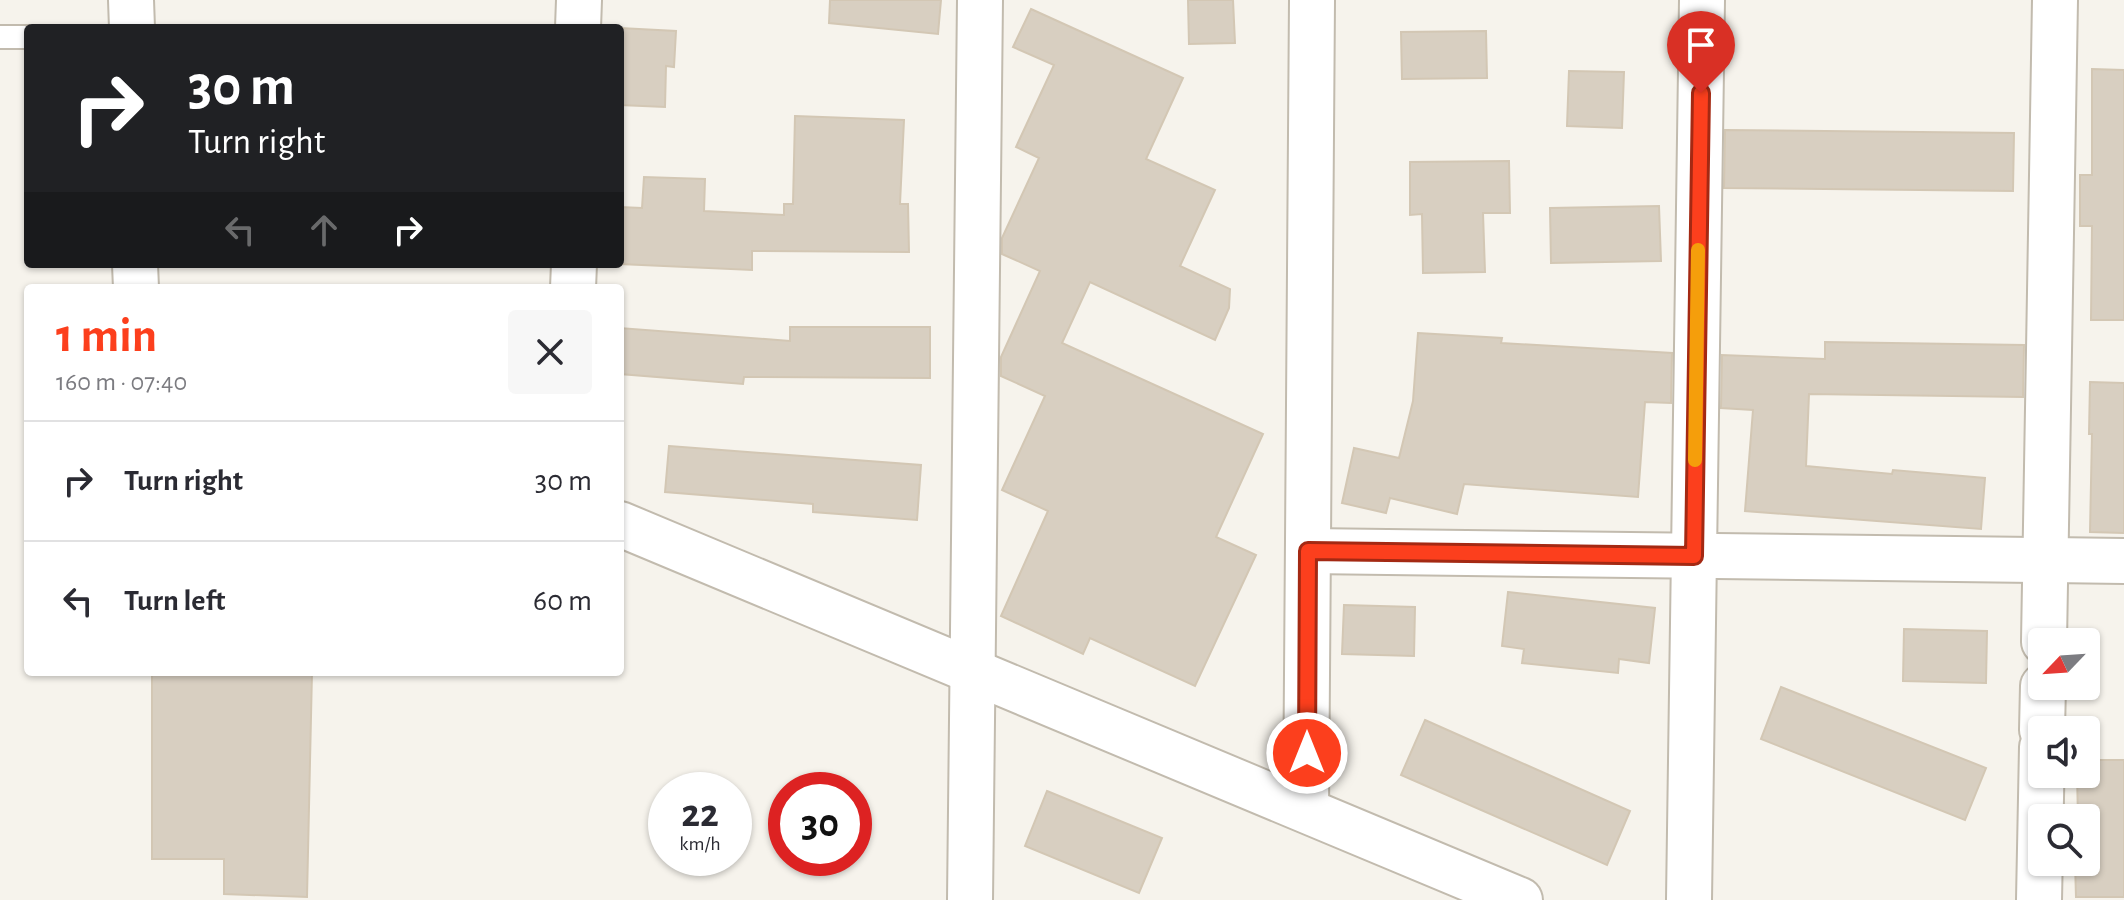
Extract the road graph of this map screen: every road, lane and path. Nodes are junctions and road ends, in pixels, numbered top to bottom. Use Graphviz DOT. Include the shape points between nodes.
graph roads {
  1 [pos="131,0"];
  2 [pos="579,0"];
  3 [pos="980,0"];
  4 [pos="1312,0"];
  5 [pos="1702,0"];
  6 [pos="2055,0"];
  7 [pos="132,24"];
  8 [pos="578,24"];
  9 [pos="0,37"];
  10 [pos="24,37"];
  11 [pos="624,526"];
  12 [pos="1308,551"];
  13 [pos="1694,556"];
  14 [pos="2045,560"];
  15 [pos="2124,561"];
  16 [pos="2044,628"];
  17 [pos="973,671"];
  18 [pos="2041,788"];
  19 [pos="1306,810"];
  20 [pos="970,900"];
  21 [pos="1520,900"];
  22 [pos="1689,900"];
  23 [pos="2039,900"];
  1 -- 7 [label="street"];
  2 -- 8 [label="street"];
  3 -- 17 [label="street"];
  4 -- 12 [label="street"];
  5 -- 13 [label="street"];
  6 -- 14 [label="street"];
  9 -- 10 [label="lane"];
  11 -- 17 [label="street"];
  12 -- 13 [label="street"];
  12 -- 19 [label="street"];
  13 -- 14 [label="street"];
  13 -- 22 [label="street"];
  14 -- 15 [label="street"];
  14 -- 16 [label="street"];
  17 -- 19 [label="street"];
  17 -- 20 [label="street"];
  18 -- 23 [label="street"];
  19 -- 21 [label="street"];
}
